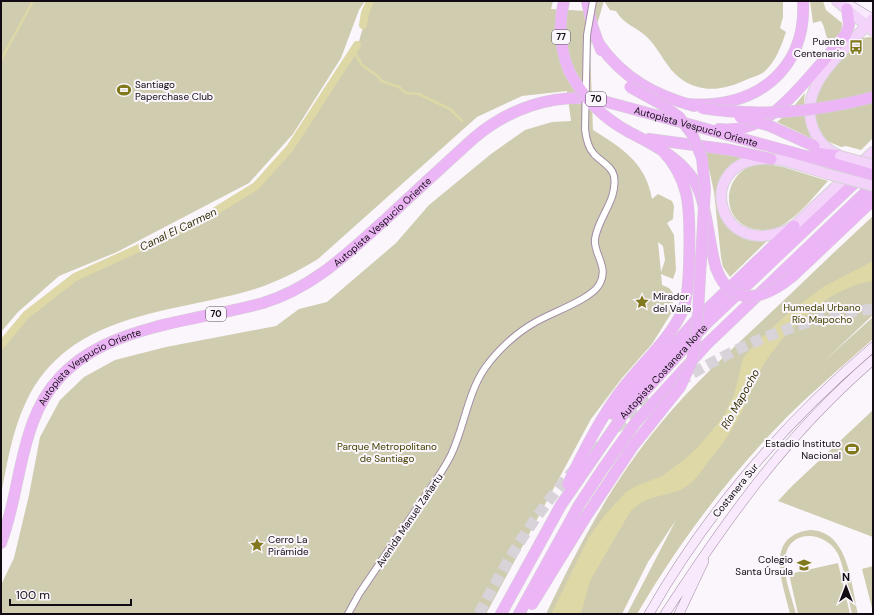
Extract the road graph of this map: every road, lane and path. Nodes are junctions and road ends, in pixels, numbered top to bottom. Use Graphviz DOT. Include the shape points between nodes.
graph roads {
  1 [pos="564,1"];
  2 [pos="587,1"];
  3 [pos="594,1"];
  4 [pos="803,1"];
  5 [pos="837,1"];
  6 [pos="845,5"];
  7 [pos="872,23"];
  8 [pos="599,44"];
  9 [pos="873,97"];
  10 [pos="695,106"];
  11 [pos="695,126"];
  12 [pos="629,132"];
  13 [pos="663,151"];
  14 [pos="873,152"];
  15 [pos="771,158"];
  16 [pos="838,158"];
  17 [pos="873,166"];
  18 [pos="873,175"];
  19 [pos="873,186"];
  20 [pos="873,200"];
  21 [pos="794,226"];
  22 [pos="873,347"];
  23 [pos="873,360"];
  24 [pos="584,452"];
  25 [pos="546,531"];
  26 [pos="1,543"];
  27 [pos="710,547"];
  28 [pos="348,614"];
  29 [pos="501,614"];
  30 [pos="519,614"];
  31 [pos="525,614"];
  32 [pos="649,614"];
  33 [pos="665,614"];
  34 [pos="679,614"];
  1 -- 12 [label="highway, 77, bridge" via="561,38 569,72 592,105"];
  2 -- 8 [label="highway"];
  3 -- 28 [label="street, Avenida Manuel Zañartu, bridge" via="587,35 585,129 593,154 608,166 614,175 614,192 595,239 596,250 602,260 603,272 599,285 590,294 532,323 505,346 485,368 477,381 458,438 440,475"];
  4 -- 10 [label="highway" via="801,30 795,50 784,68 769,83 733,102"];
  5 -- 6 [label="main road"];
  6 -- 7 [label="main road"];
  6 -- 11 [label="highway" via="849,25 846,34 779,110 755,124 736,128"];
  7 -- 16 [label="main road" via="818,81 810,100 809,114 814,130 822,143"];
  8 -- 10 [label="highway" via="616,66 633,79 658,93"];
  8 -- 31 [label="highway, bridge" via="609,67 630,87 679,117 692,134 702,158 705,189 697,338 692,361 680,387 633,446"];
  9 -- 10 [label="highway, bridge" via="773,113 741,113"];
  10 -- 16 [label="highway, bridge" via="761,123"];
  11 -- 16 [label="highway, Autopista Vespucio Oriente / 70" via="762,144"];
  11 -- 26 [label="highway, Autopista Vespucio Oriente / 70" via="588,98 544,102 522,108 482,130 348,253 304,286 273,300 141,331 94,349 60,376 39,408 28,436"];
  12 -- 13 [label="highway"];
  12 -- 15 [label="highway" via="662,142 714,147"];
  13 -- 20 [label="highway, bridge" via="679,162 690,174 699,192 716,268 726,286 737,294 750,296 769,293 794,275"];
  13 -- 24 [label="highway" via="680,178 687,202 688,279 683,308 667,336 619,392 596,427"];
  14 -- 21 [label="main road"];
  15 -- 19 [label="main road, bridge"];
  15 -- 21 [label="main road" via="745,162 729,173 722,191 724,210 733,226 749,234 774,234"];
  16 -- 17 [label="main road, bridge"];
  16 -- 18 [label="highway, Autopista Vespucio Oriente / 70, bridge"];
  17 -- 25 [label="highway, Autopista Costanera Norte" via="707,323 638,396 593,457"];
  19 -- 30 [label="highway, Autopista Costanera Norte" via="707,344 636,422 579,505"];
  21 -- 24 [label="highway" via="712,304 665,354 615,410"];
  22 -- 32 [label="main road, Costanera Sur" via="807,407 747,473 689,549"];
  23 -- 27 [label="main road, Costanera Sur" via="820,410 782,451 745,496"];
  24 -- 25 [label="highway"];
  25 -- 29 [label="highway, Autopista Costanera Norte"];
  27 -- 33 [label="main road, Costanera Sur"];
  27 -- 34 [label="main road"];
}
